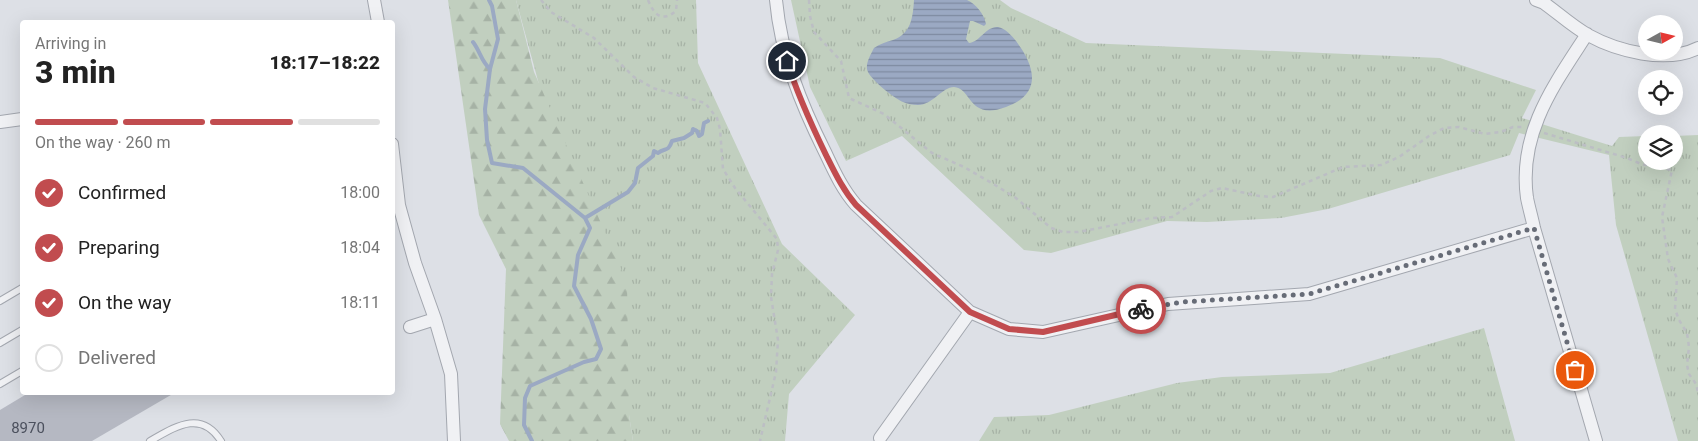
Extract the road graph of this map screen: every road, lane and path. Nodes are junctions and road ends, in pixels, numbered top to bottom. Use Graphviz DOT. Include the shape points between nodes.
graph roads {
  1 [pos="374,0"];
  2 [pos="541,0"];
  3 [pos="648,0"];
  4 [pos="676,0"];
  5 [pos="776,0"];
  6 [pos="809,0"];
  7 [pos="1536,0"];
  8 [pos="378,20"];
  9 [pos="1587,34"];
  10 [pos="1698,48"];
  11 [pos="20,119"];
  12 [pos="0,122"];
  13 [pos="1533,130"];
  14 [pos="395,167"];
  15 [pos="1534,228"];
  16 [pos="20,289"];
  17 [pos="0,301"];
  18 [pos="970,312"];
  19 [pos="435,319"];
  20 [pos="410,327"];
  21 [pos="20,331"];
  22 [pos="0,343"];
  23 [pos="20,372"];
  24 [pos="0,384"];
  25 [pos="1698,392"];
  26 [pos="880,438"];
  27 [pos="150,441"];
  28 [pos="221,441"];
  29 [pos="454,441"];
  30 [pos="760,441"];
  31 [pos="1596,441"];
  1 -- 8 [label="street"];
  2 -- 30 [label="path" via="551,12 594,38 634,77 654,88 704,103 717,118 724,169 735,188 777,239 771,297 778,340 776,372"];
  3 -- 4 [label="path" via="660,17 676,12"];
  5 -- 18 [label="street" via="795,86 845,193"];
  6 -- 13 [label="path" via="814,32 841,60 849,98 884,114 932,153 995,185 1051,228 1063,232 1172,217 1222,188 1273,197 1344,167 1381,164 1399,157 1444,128 1459,126 1485,134 1513,127"];
  7 -- 9 [label="street"];
  9 -- 10 [label="street" via="1621,50 1665,56"];
  9 -- 13 [label="street" via="1549,93"];
  11 -- 12 [label="street"];
  13 -- 15 [label="street" via="1527,168 1527,197"];
  13 -- 25 [label="path" via="1641,164 1672,170 1662,217 1668,259 1677,278 1676,309 1687,333 1687,365"];
  14 -- 19 [label="street" via="400,205 415,263"];
  15 -- 18 [label="street" via="1309,294 1168,304 1043,332 1009,329"];
  15 -- 31 [label="street"];
  16 -- 17 [label="lane"];
  18 -- 26 [label="street"];
  19 -- 20 [label="street"];
  19 -- 29 [label="street" via="451,374"];
  21 -- 22 [label="lane"];
  23 -- 24 [label="lane"];
  27 -- 28 [label="lane" via="179,424 199,423 214,430"];
}
